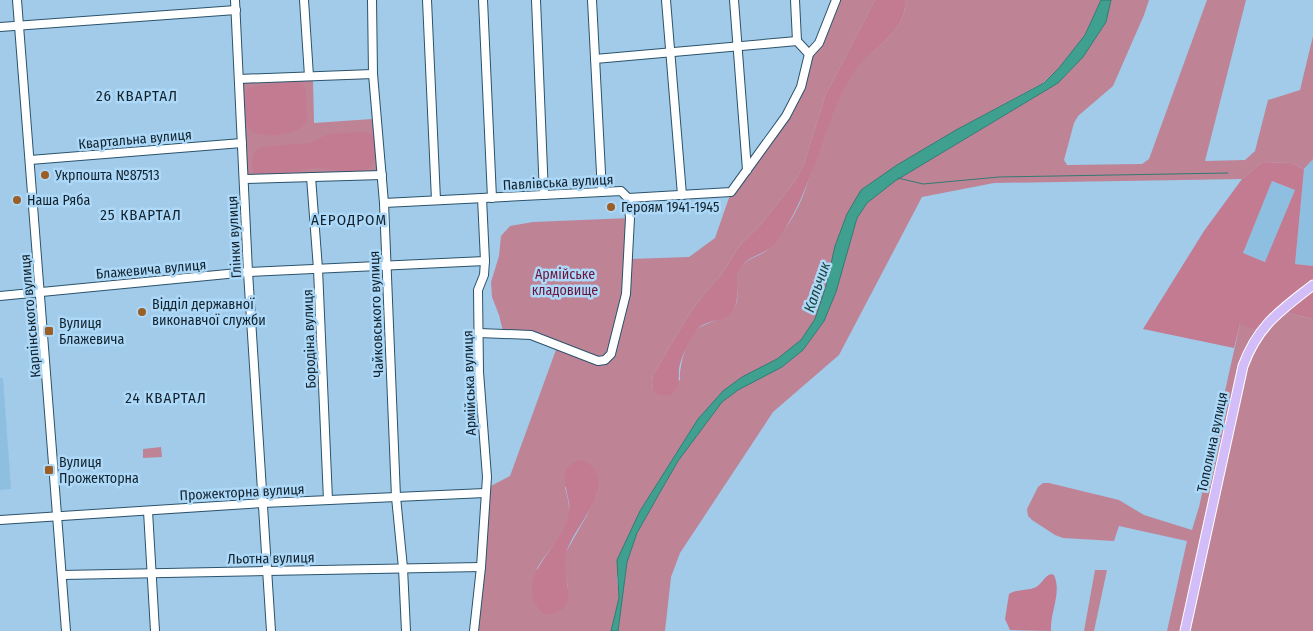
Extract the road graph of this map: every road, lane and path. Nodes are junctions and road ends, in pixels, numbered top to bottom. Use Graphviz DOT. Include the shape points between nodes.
graph roads {
  1 [pos="17,0"];
  2 [pos="235,0"];
  3 [pos="304,0"];
  4 [pos="372,0"];
  5 [pos="427,0"];
  6 [pos="483,0"];
  7 [pos="536,0"];
  8 [pos="592,0"];
  9 [pos="666,0"];
  10 [pos="734,0"];
  11 [pos="795,0"];
  12 [pos="836,0"];
  13 [pos="236,10"];
  14 [pos="19,26"];
  15 [pos="0,28"];
  16 [pos="797,41"];
  17 [pos="738,46"];
  18 [pos="670,52"];
  19 [pos="809,54"];
  20 [pos="595,59"];
  21 [pos="373,74"];
  22 [pos="308,76"];
  23 [pos="239,78"];
  24 [pos="242,142"];
  25 [pos="30,160"];
  26 [pos="747,170"];
  27 [pos="382,175"];
  28 [pos="311,177"];
  29 [pos="244,179"];
  30 [pos="602,192"];
  31 [pos="544,195"];
  32 [pos="682,195"];
  33 [pos="482,198"];
  34 [pos="492,198"];
  35 [pos="628,198"];
  36 [pos="436,200"];
  37 [pos="384,203"];
  38 [pos="485,261"];
  39 [pos="387,265"];
  40 [pos="318,269"];
  41 [pos="248,272"];
  42 [pos="1313,285"];
  43 [pos="40,292"];
  44 [pos="0,296"];
  45 [pos="479,333"];
  46 [pos="485,493"];
  47 [pos="396,497"];
  48 [pos="328,500"];
  49 [pos="263,503"];
  50 [pos="148,511"];
  51 [pos="58,517"];
  52 [pos="0,520"];
  53 [pos="481,567"];
  54 [pos="403,568"];
  55 [pos="267,571"];
  56 [pos="152,573"];
  57 [pos="62,575"];
  58 [pos="66,631"];
  59 [pos="155,631"];
  60 [pos="271,631"];
  61 [pos="406,631"];
  62 [pos="474,631"];
  63 [pos="1185,631"];
  1 -- 14 [label="street, Карпінського вулиця"];
  2 -- 13 [label="street, Глінки вулиця"];
  3 -- 22 [label="street"];
  4 -- 21 [label="street, Чайковського вулиця"];
  5 -- 36 [label="street"];
  6 -- 34 [label="street"];
  7 -- 31 [label="street"];
  8 -- 20 [label="street"];
  9 -- 18 [label="street"];
  10 -- 17 [label="street"];
  11 -- 16 [label="street"];
  12 -- 19 [label="street" via="819,44"];
  13 -- 14 [label="street"];
  13 -- 23 [label="street, Глінки вулиця"];
  14 -- 15 [label="street"];
  14 -- 25 [label="street, Карпінського вулиця"];
  16 -- 17 [label="street"];
  16 -- 19 [label="street"];
  17 -- 18 [label="street"];
  17 -- 26 [label="street"];
  18 -- 20 [label="street"];
  18 -- 32 [label="street"];
  19 -- 26 [label="street" via="800,87 786,116"];
  20 -- 30 [label="street"];
  21 -- 22 [label="street"];
  21 -- 27 [label="street, Чайковського вулиця"];
  22 -- 23 [label="street"];
  23 -- 24 [label="street, Глінки вулиця"];
  24 -- 25 [label="street, Квартальна вулиця"];
  24 -- 29 [label="street, Глінки вулиця"];
  25 -- 43 [label="street, Карпінського вулиця"];
  26 -- 32 [label="street, Павлівська вулиця" via="731,192"];
  27 -- 28 [label="street"];
  27 -- 37 [label="street, Чайковського вулиця"];
  28 -- 29 [label="street"];
  28 -- 40 [label="street, Бородіна вулиця"];
  29 -- 41 [label="street, Глінки вулиця"];
  30 -- 31 [label="street, Павлівська вулиця"];
  30 -- 35 [label="street, Павлівська вулиця" via="621,191"];
  31 -- 34 [label="street, Павлівська вулиця"];
  32 -- 35 [label="street, Павлівська вулиця"];
  33 -- 34 [label="street, Павлівська вулиця"];
  33 -- 36 [label="street, Павлівська вулиця"];
  33 -- 38 [label="street, Армійська вулиця"];
  35 -- 45 [label="street" via="626,294 611,354 605,360 598,361 532,335"];
  36 -- 37 [label="street, Павлівська вулиця"];
  37 -- 39 [label="street, Чайковського вулиця"];
  38 -- 39 [label="street, Блажевича вулиця"];
  38 -- 45 [label="street, Армійська вулиця" via="478,290"];
  39 -- 40 [label="street, Блажевича вулиця"];
  39 -- 47 [label="street, Чайковського вулиця"];
  40 -- 41 [label="street, Блажевича вулиця"];
  40 -- 48 [label="street, Бородіна вулиця"];
  41 -- 43 [label="street, Блажевича вулиця"];
  41 -- 49 [label="street, Глінки вулиця"];
  42 -- 63 [label="main road, Тополина вулиця" via="1261,331 1243,366"];
  43 -- 44 [label="street, Блажевича вулиця"];
  43 -- 51 [label="street, Карпінського вулиця"];
  45 -- 46 [label="street, Армійська вулиця" via="480,404 487,477"];
  46 -- 47 [label="street, Прожекторна вулиця"];
  46 -- 53 [label="street, Армійська вулиця"];
  47 -- 48 [label="street, Прожекторна вулиця"];
  47 -- 54 [label="street, Чайковського вулиця"];
  48 -- 49 [label="street, Прожекторна вулиця"];
  49 -- 50 [label="street, Прожекторна вулиця"];
  49 -- 55 [label="street, Глінки вулиця"];
  50 -- 51 [label="street, Прожекторна вулиця"];
  50 -- 56 [label="street"];
  51 -- 52 [label="street, Прожекторна вулиця"];
  51 -- 57 [label="street, Карпінського вулиця"];
  53 -- 54 [label="street, Льотна вулиця"];
  53 -- 62 [label="street, Армійська вулиця"];
  54 -- 55 [label="street, Льотна вулиця"];
  54 -- 61 [label="street, Чайковського вулиця"];
  55 -- 56 [label="street, Льотна вулиця"];
  55 -- 60 [label="street, Глінки вулиця"];
  56 -- 57 [label="street, Льотна вулиця"];
  56 -- 59 [label="street"];
  57 -- 58 [label="street, Карпінського вулиця"];
}
